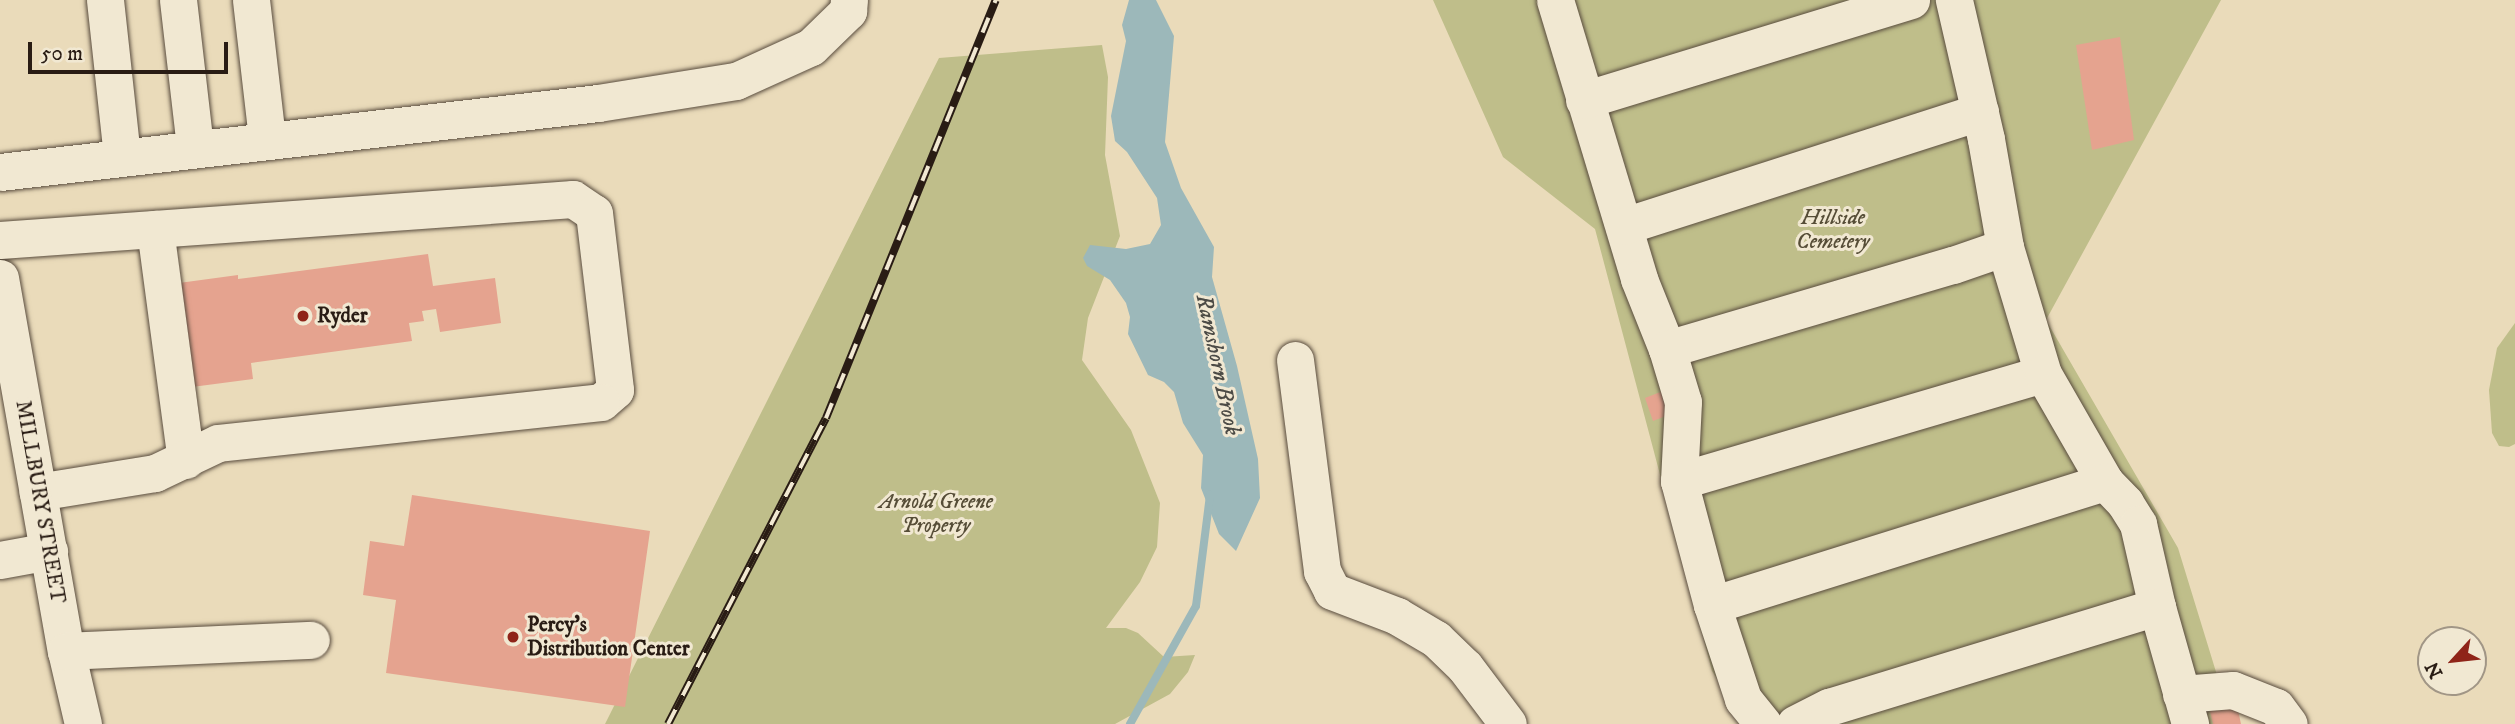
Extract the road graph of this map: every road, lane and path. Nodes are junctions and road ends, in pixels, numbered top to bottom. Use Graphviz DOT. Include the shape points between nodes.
graph roads {
  1 [pos="105,0"];
  2 [pos="178,0"];
  3 [pos="251,0"];
  4 [pos="849,0"];
  5 [pos="1555,0"];
  6 [pos="1911,0"];
  7 [pos="1955,0"];
  8 [pos="1584,100"];
  9 [pos="1980,113"];
  10 [pos="267,139"];
  11 [pos="195,148"];
  12 [pos="122,157"];
  13 [pos="0,172"];
  14 [pos="1624,226"];
  15 [pos="156,229"];
  16 [pos="0,240"];
  17 [pos="2005,247"];
  18 [pos="0,278"];
  19 [pos="1667,349"];
  20 [pos="1296,360"];
  21 [pos="2043,374"];
  22 [pos="186,460"];
  23 [pos="1679,481"];
  24 [pos="2105,482"];
  25 [pos="38,492"];
  26 [pos="49,551"];
  27 [pos="0,560"];
  28 [pos="1712,605"];
  29 [pos="2157,607"];
  30 [pos="311,640"];
  31 [pos="66,651"];
  32 [pos="2185,709"];
  33 [pos="83,724"];
  34 [pos="1508,724"];
  35 [pos="1763,724"];
  36 [pos="1795,724"];
  37 [pos="2289,724"];
  1 -- 12 [label="street"];
  2 -- 11 [label="street"];
  3 -- 10 [label="street"];
  4 -- 10 [label="street" via="848,11 811,47 736,81 598,103"];
  5 -- 8 [label="street"];
  6 -- 8 [label="street"];
  7 -- 9 [label="street"];
  8 -- 14 [label="street"];
  9 -- 14 [label="street"];
  9 -- 17 [label="street"];
  10 -- 11 [label="street"];
  11 -- 12 [label="street"];
  12 -- 13 [label="street"];
  14 -- 19 [label="street"];
  15 -- 16 [label="street"];
  15 -- 22 [label="street"];
  15 -- 22 [label="street" via="573,199 594,212 615,390 601,402 218,443"];
  17 -- 19 [label="street"];
  17 -- 21 [label="street"];
  18 -- 25 [label="street, MILLBURY STREET"];
  19 -- 23 [label="street" via="1683,402"];
  20 -- 34 [label="street" via="1322,571 1332,591 1397,616 1436,639 1465,667"];
  21 -- 23 [label="street"];
  21 -- 24 [label="street"];
  22 -- 25 [label="street" via="155,473"];
  23 -- 28 [label="street"];
  24 -- 28 [label="street"];
  24 -- 29 [label="street" via="2138,524"];
  25 -- 26 [label="street, MILLBURY STREET"];
  26 -- 27 [label="street"];
  26 -- 31 [label="street, MILLBURY STREET"];
  28 -- 35 [label="street" via="1743,699"];
  29 -- 32 [label="street"];
  29 -- 36 [label="street" via="1829,707"];
  30 -- 31 [label="street"];
  31 -- 33 [label="street, MILLBURY STREET"];
  32 -- 37 [label="street" via="2233,690 2276,707"];
}
